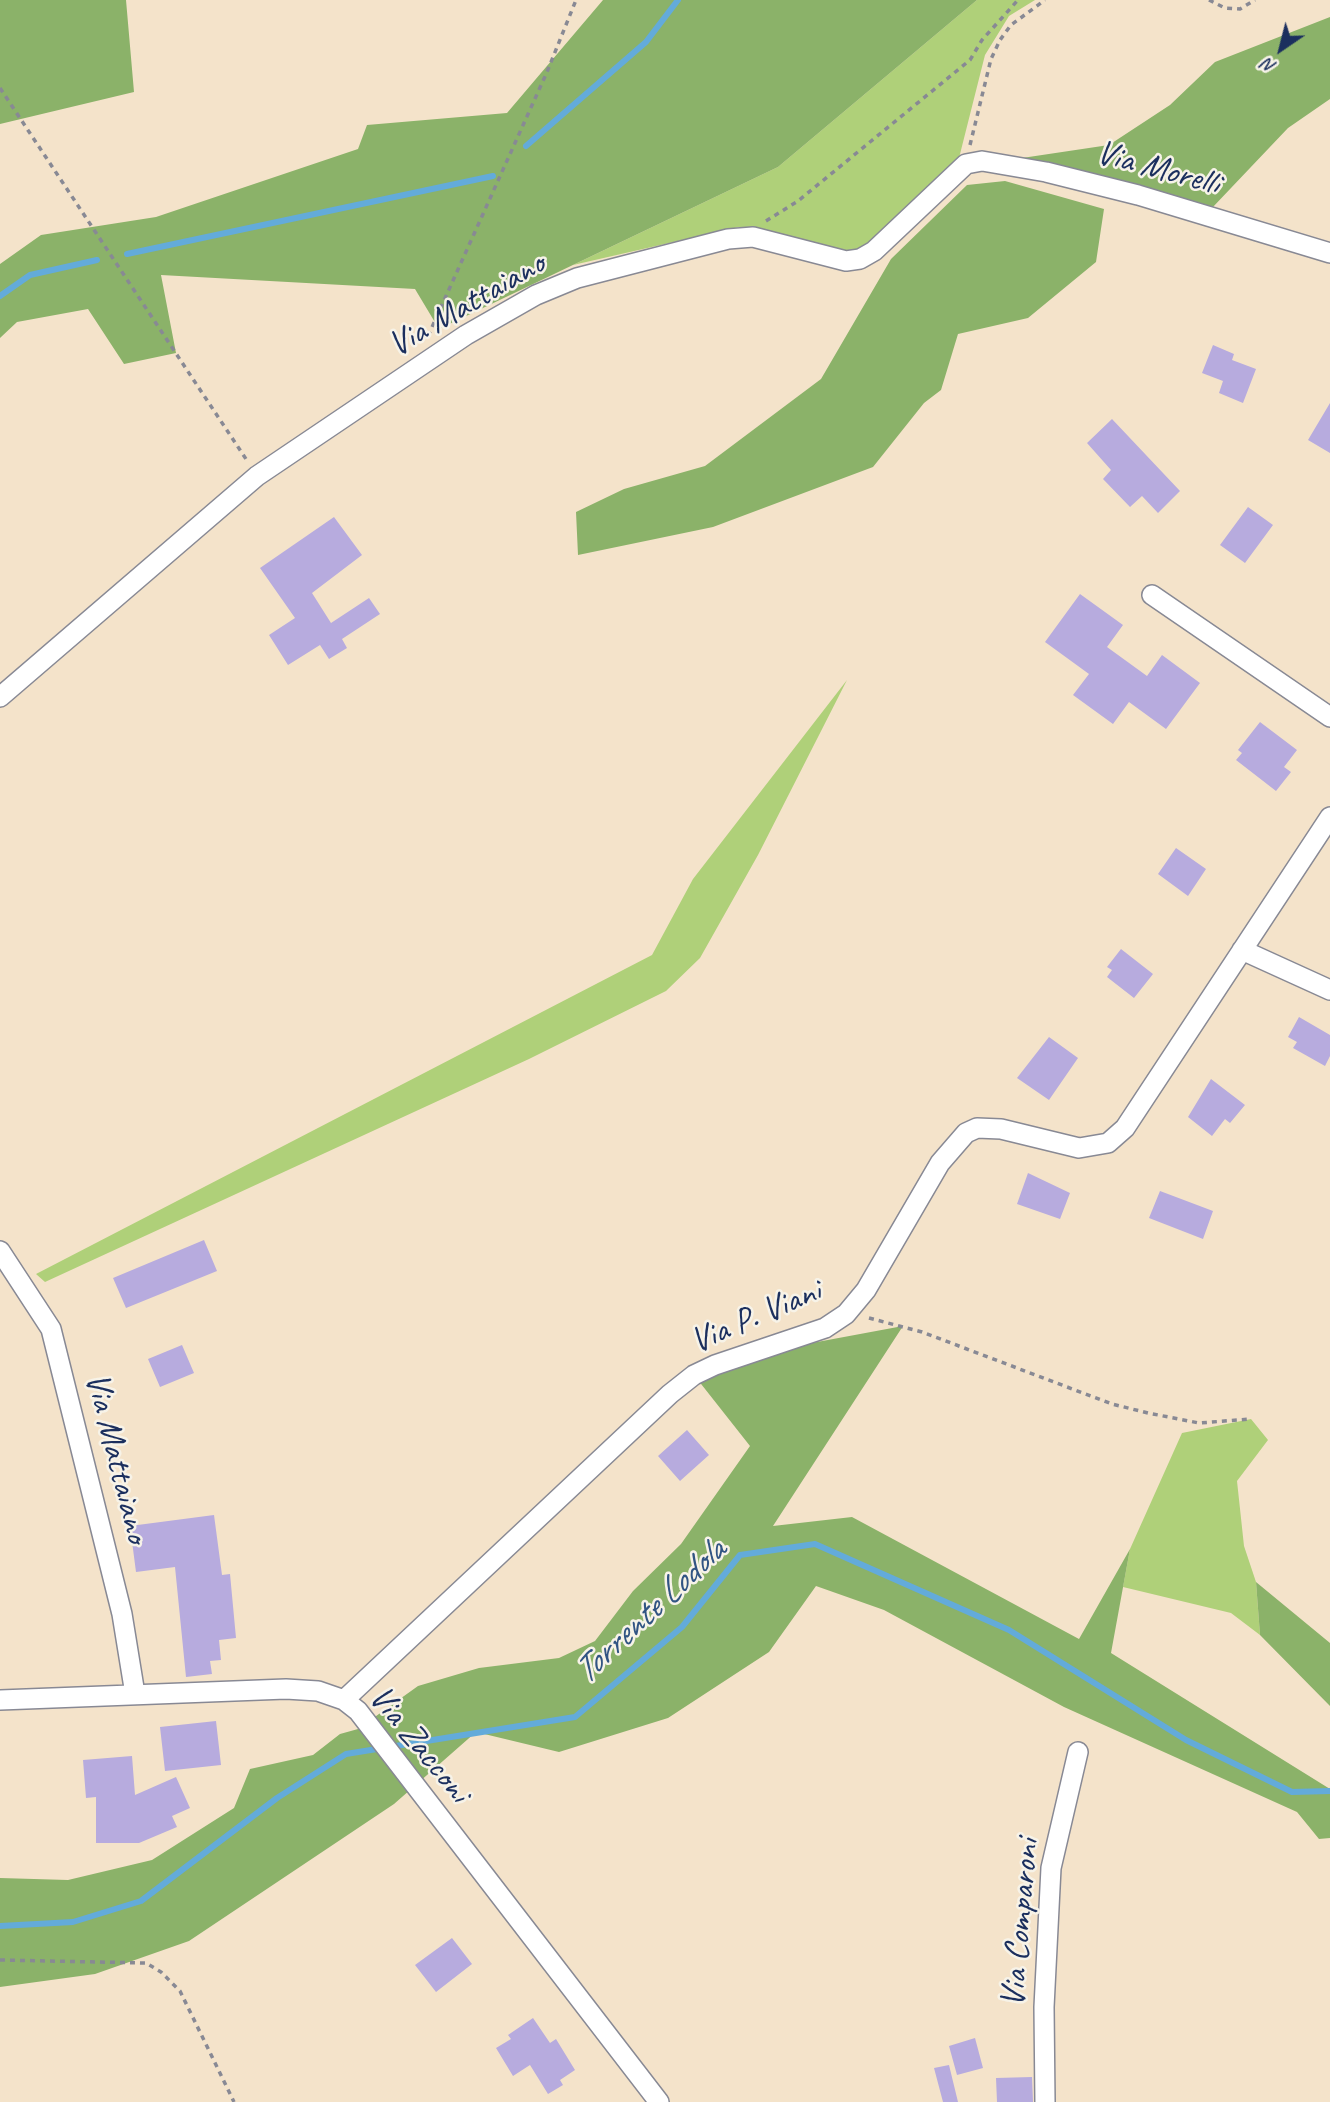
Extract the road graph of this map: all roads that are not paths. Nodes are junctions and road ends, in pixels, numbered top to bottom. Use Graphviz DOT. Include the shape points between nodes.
graph roads {
  1 [pos="966,164"];
  2 [pos="1330,253"];
  3 [pos="1153,595"];
  4 [pos="0,697"];
  5 [pos="1330,718"];
  6 [pos="1330,817"];
  7 [pos="1242,950"];
  8 [pos="1330,990"];
  9 [pos="0,1251"];
  10 [pos="135,1694"];
  11 [pos="0,1700"];
  12 [pos="351,1706"];
  13 [pos="1078,1752"];
  14 [pos="659,2102"];
  15 [pos="1045,2102"];
  1 -- 2 [label="street, Via Morelli" via="982,161 1059,175"];
  1 -- 4 [label="street, Via Mattaiano" via="860,259 846,261 752,237 727,239 577,278 536,295 257,476"];
  3 -- 5 [label="street"];
  6 -- 7 [label="street, Via P. Viani"];
  7 -- 8 [label="street"];
  7 -- 12 [label="street, Via P. Viani" via="1125,1128 1108,1143 1087,1148 1000,1129 977,1128 966,1133 940,1163 866,1290 846,1314 825,1328 715,1365 670,1394"];
  9 -- 10 [label="street, Via Mattaiano" via="51,1329 122,1614"];
  10 -- 11 [label="street, Via Zacconi"];
  10 -- 12 [label="street, Via Zacconi" via="286,1689 318,1691"];
  12 -- 14 [label="street, Via Zacconi"];
  13 -- 15 [label="street, Via Comparoni" via="1051,1868"];
}
